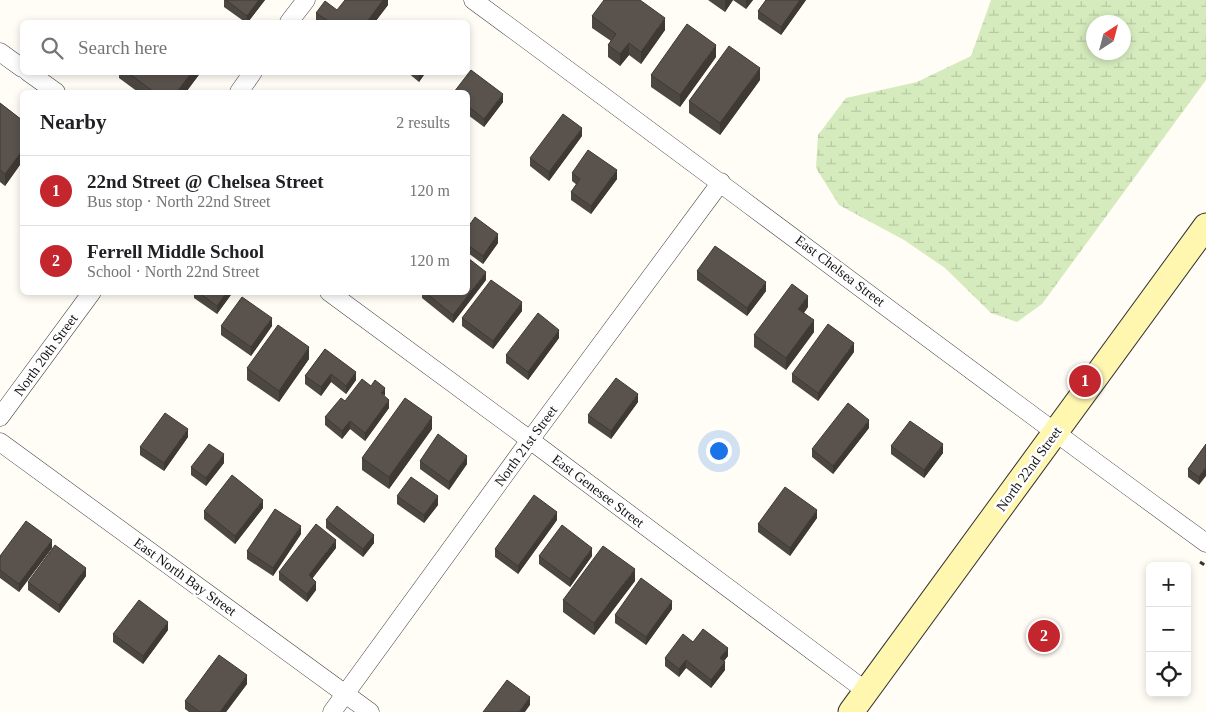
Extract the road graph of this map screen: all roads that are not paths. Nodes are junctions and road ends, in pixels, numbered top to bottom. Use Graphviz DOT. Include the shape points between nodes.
graph roads {
  1 [pos="306,0"];
  2 [pos="473,0"];
  3 [pos="291,20"];
  4 [pos="0,52"];
  5 [pos="20,67"];
  6 [pos="32,75"];
  7 [pos="251,75"];
  8 [pos="53,90"];
  9 [pos="240,90"];
  10 [pos="721,182"];
  11 [pos="1205,229"];
  12 [pos="90,295"];
  13 [pos="333,295"];
  14 [pos="0,417"];
  15 [pos="1056,433"];
  16 [pos="530,440"];
  17 [pos="0,442"];
  18 [pos="1206,543"];
  19 [pos="866,691"];
  20 [pos="345,694"];
  21 [pos="332,712"];
  22 [pos="370,712"];
  23 [pos="851,712"];
  1 -- 3 [label="street"];
  2 -- 10 [label="street, East Chelsea Street"];
  4 -- 5 [label="street"];
  6 -- 8 [label="street"];
  7 -- 9 [label="street"];
  10 -- 15 [label="street, East Chelsea Street"];
  10 -- 16 [label="street, North 21st Street"];
  11 -- 15 [label="main road, North 22nd Street"];
  12 -- 14 [label="street, North 20th Street"];
  13 -- 16 [label="street, East Genesee Street"];
  15 -- 18 [label="street, East Chelsea Street"];
  15 -- 19 [label="main road, North 22nd Street"];
  16 -- 19 [label="street, East Genesee Street"];
  16 -- 20 [label="street, North 21st Street"];
  17 -- 20 [label="street, East North Bay Street"];
  19 -- 23 [label="main road, North 22nd Street"];
  20 -- 21 [label="street, North 21st Street"];
  20 -- 22 [label="street, East North Bay Street"];
}
